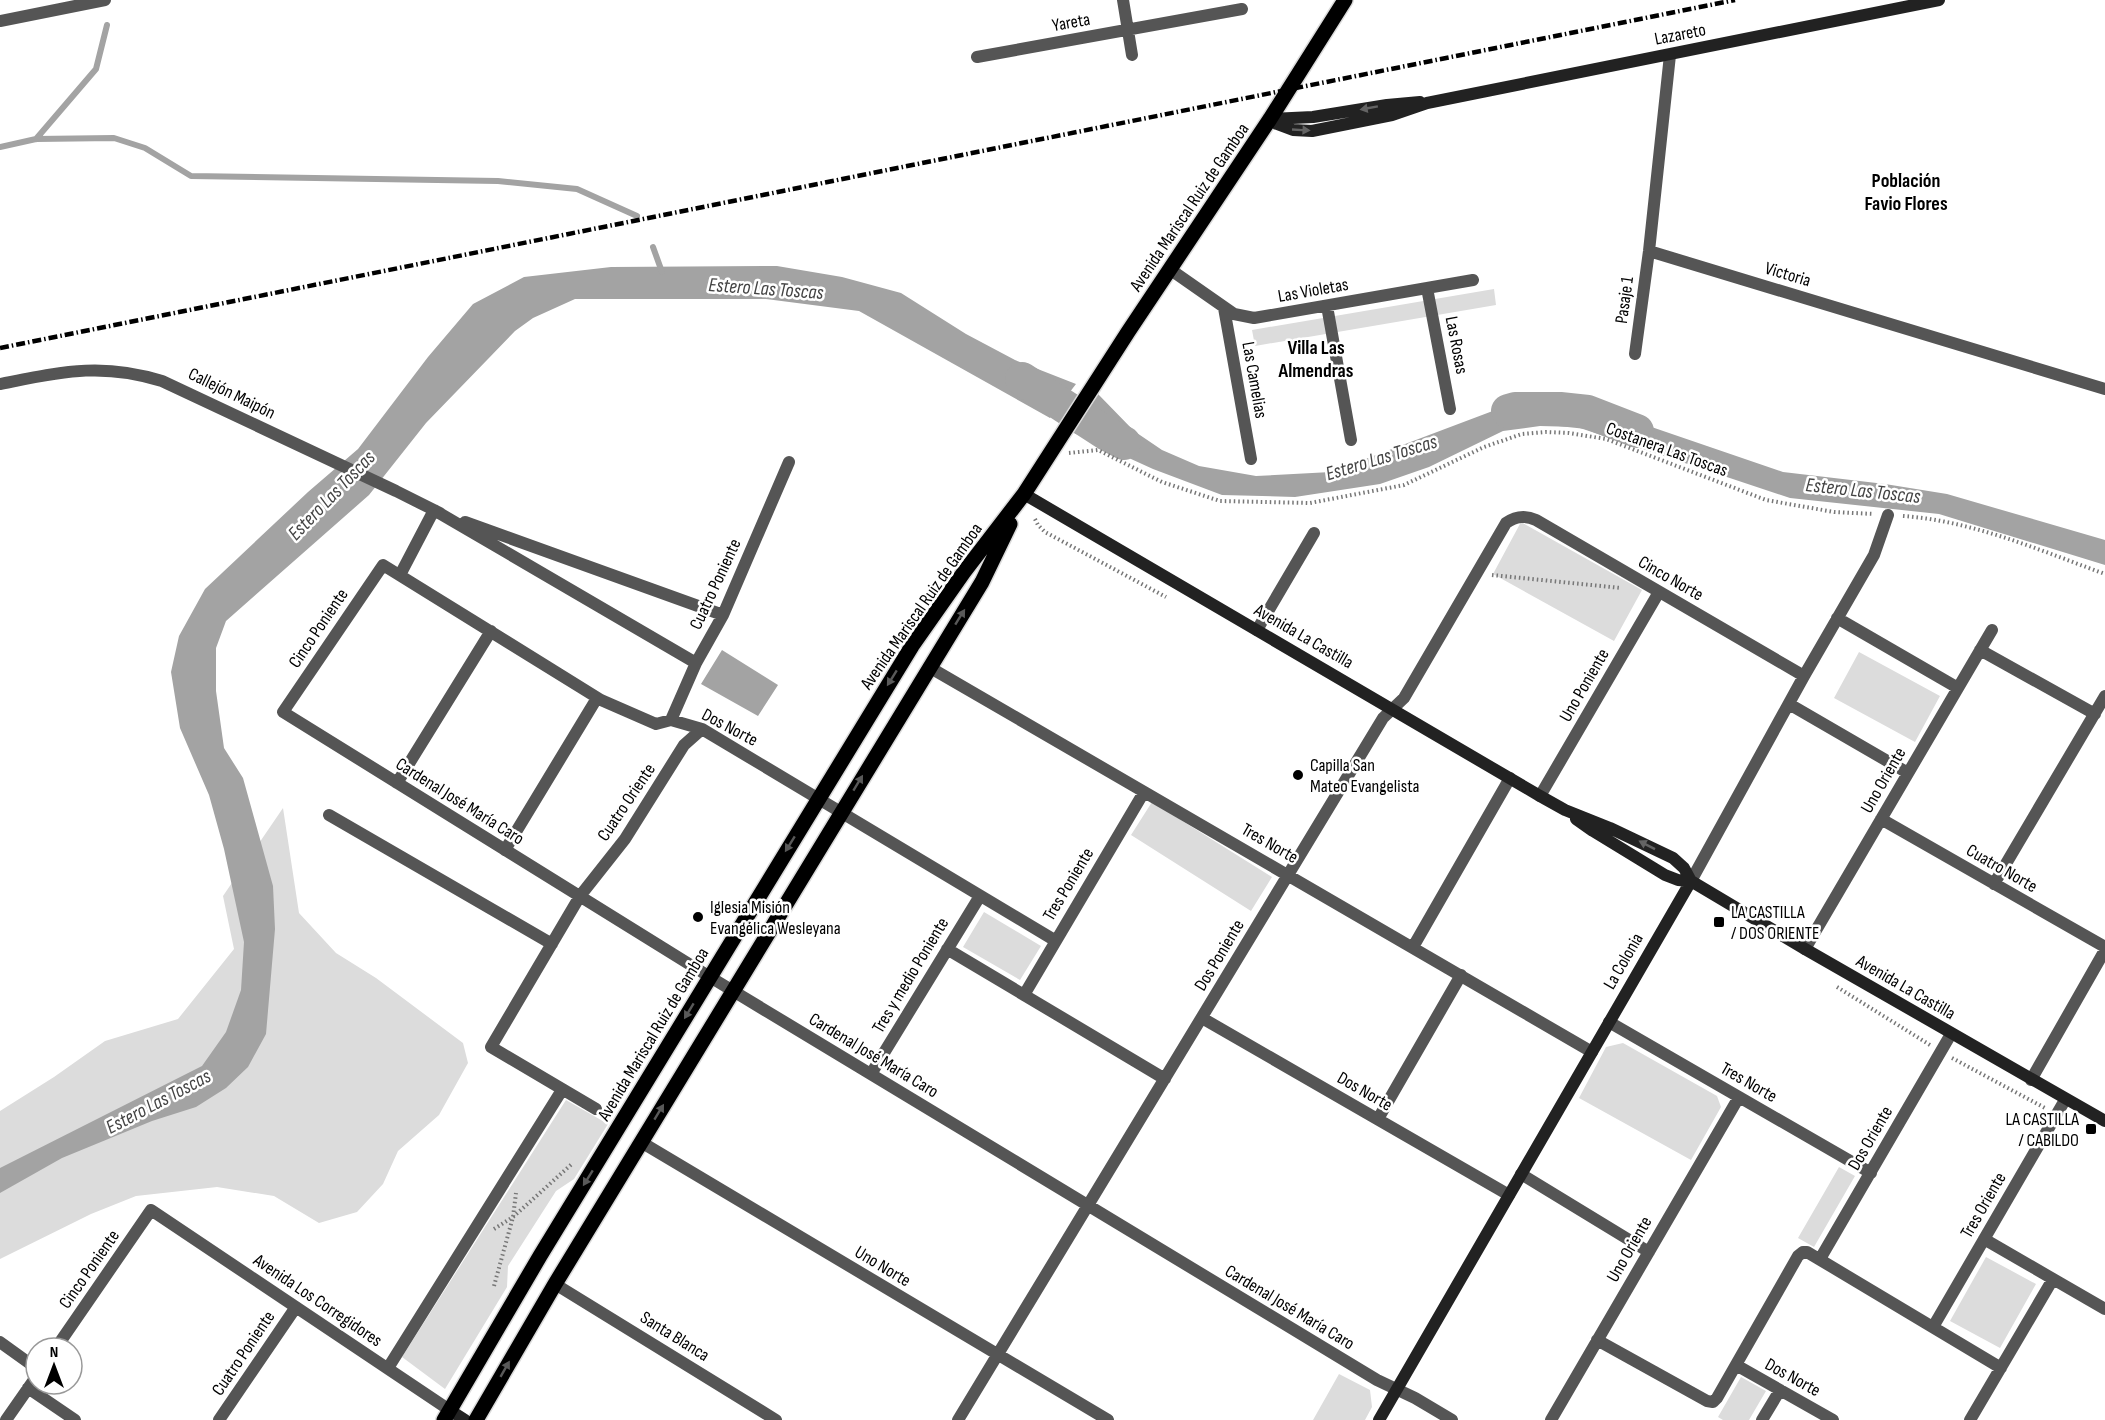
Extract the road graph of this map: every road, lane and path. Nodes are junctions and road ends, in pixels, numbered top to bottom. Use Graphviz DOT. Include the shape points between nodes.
graph roads {
  1 [pos="105,0"];
  2 [pos="1123,0"];
  3 [pos="1345,0"];
  4 [pos="1939,0"];
  5 [pos="1242,9"];
  6 [pos="0,21"];
  7 [pos="1128,30"];
  8 [pos="1132,55"];
  9 [pos="1670,55"];
  10 [pos="977,57"];
  11 [pos="1270,119"];
  12 [pos="1649,251"];
  13 [pos="1171,270"];
  14 [pos="1473,280"];
  15 [pos="1427,288"];
  16 [pos="1327,306"];
  17 [pos="1224,308"];
  18 [pos="1635,354"];
  19 [pos="0,384"];
  20 [pos="2105,389"];
  21 [pos="1450,409"];
  22 [pos="1351,440"];
  23 [pos="1052,451"];
  24 [pos="1251,459"];
  25 [pos="789,462"];
  26 [pos="1024,494"];
  27 [pos="434,510"];
  28 [pos="1888,515"];
  29 [pos="1517,517"];
  30 [pos="1314,533"];
  31 [pos="383,564"];
  32 [pos="1476,574"];
  33 [pos="2105,574"];
  34 [pos="400,575"];
  35 [pos="1624,588"];
  36 [pos="1659,592"];
  37 [pos="723,615"];
  38 [pos="1837,618"];
  39 [pos="1257,630"];
  40 [pos="1992,630"];
  41 [pos="491,632"];
  42 [pos="1980,650"];
  43 [pos="696,663"];
  44 [pos="929,667"];
  45 [pos="1804,676"];
  46 [pos="1958,688"];
  47 [pos="2105,696"];
  48 [pos="597,698"];
  49 [pos="1789,704"];
  50 [pos="1392,709"];
  51 [pos="283,712"];
  52 [pos="2095,714"];
  53 [pos="671,720"];
  54 [pos="702,729"];
  55 [pos="1908,773"];
  56 [pos="1510,778"];
  57 [pos="397,783"];
  58 [pos="1144,792"];
  59 [pos="1540,796"];
  60 [pos="818,799"];
  61 [pos="840,812"];
  62 [pos="329,815"];
  63 [pos="1881,819"];
  64 [pos="505,850"];
  65 [pos="1288,875"];
  66 [pos="1691,880"];
  67 [pos="1994,884"];
  68 [pos="580,896"];
  69 [pos="980,896"];
  70 [pos="1056,941"];
  71 [pos="552,944"];
  72 [pos="1413,948"];
  73 [pos="947,949"];
  74 [pos="1805,949"];
  75 [pos="2105,949"];
  76 [pos="1461,975"];
  77 [pos="710,977"];
  78 [pos="733,991"];
  79 [pos="1024,995"];
  80 [pos="1202,1018"];
  81 [pos="1609,1022"];
  82 [pos="1951,1034"];
  83 [pos="1592,1052"];
  84 [pos="871,1074"];
  85 [pos="1165,1079"];
  86 [pos="2031,1080"];
  87 [pos="562,1090"];
  88 [pos="1739,1097"];
  89 [pos="2065,1100"];
  90 [pos="596,1109"];
  91 [pos="1377,1119"];
  92 [pos="2105,1121"];
  93 [pos="641,1142"];
  94 [pos="573,1163"];
  95 [pos="1871,1173"];
  96 [pos="1521,1174"];
  97 [pos="517,1186"];
  98 [pos="1509,1195"];
  99 [pos="1089,1206"];
  100 [pos="152,1210"];
  101 [pos="513,1217"];
  102 [pos="493,1229"];
  103 [pos="1984,1239"];
  104 [pos="1649,1251"];
  105 [pos="1820,1259"];
  106 [pos="2053,1279"];
  107 [pos="555,1284"];
  108 [pos="494,1286"];
  109 [pos="296,1307"];
  110 [pos="2105,1309"];
  111 [pos="1933,1327"];
  112 [pos="64,1336"];
  113 [pos="1597,1340"];
  114 [pos="0,1342"];
  115 [pos="997,1356"];
  116 [pos="24,1359"];
  117 [pos="1736,1365"];
  118 [pos="388,1368"];
  119 [pos="2001,1368"];
  120 [pos="1396,1390"];
  121 [pos="1779,1390"];
  122 [pos="24,1394"];
  123 [pos="48,1396"];
  124 [pos="448,1415"];
  125 [pos="6,1420"];
  126 [pos="75,1420"];
  127 [pos="219,1420"];
  128 [pos="465,1420"];
  129 [pos="476,1420"];
  130 [pos="777,1420"];
  131 [pos="958,1420"];
  132 [pos="1108,1420"];
  133 [pos="1379,1420"];
  134 [pos="1452,1420"];
  135 [pos="1551,1420"];
  136 [pos="1762,1420"];
  137 [pos="1833,1420"];
  138 [pos="1970,1420"];
  1 -- 6 [label="street"];
  2 -- 7 [label="street"];
  3 -- 11 [label="main road, Avenida Mariscal Ruiz de Gamboa"];
  4 -- 9 [label="street, Lazareto"];
  5 -- 7 [label="street, Yareta"];
  7 -- 8 [label="street"];
  7 -- 10 [label="street, Yareta"];
  9 -- 11 [label="street, Lazareto" via="1427,103"];
  9 -- 12 [label="street"];
  11 -- 13 [label="main road, Avenida Mariscal Ruiz de Gamboa"];
  12 -- 18 [label="street, Pasaje 1"];
  12 -- 20 [label="street, Victoria"];
  13 -- 17 [label="street, Las Violetas"];
  13 -- 23 [label="main road, Avenida Mariscal Ruiz de Gamboa"];
  14 -- 15 [label="street, Las Violetas"];
  15 -- 16 [label="street, Las Violetas"];
  15 -- 21 [label="street, Las Rosas"];
  16 -- 17 [label="street, Las Violetas" via="1254,318"];
  16 -- 22 [label="street"];
  17 -- 24 [label="street, Las Camelias"];
  19 -- 27 [label="street, Callejón Maipón" via="84,369 144,375 181,388"];
  23 -- 26 [label="main road, Avenida Mariscal Ruiz de Gamboa"];
  23 -- 28 [label="path, Costanera Las Toscas" via="1098,450 1162,482 1220,501 1310,503 1404,485 1484,447 1522,434 1569,433 1606,439 1766,500 1834,512"];
  25 -- 37 [label="street, Cuatro Poniente"];
  26 -- 39 [label="street, Avenida La Castilla"];
  44 -- 26 [label="main road, Avenida Mariscal Ruiz de Gamboa, one-way" via="982,582"];
  26 -- 60 [label="main road, Avenida Mariscal Ruiz de Gamboa, one-way" via="912,646"];
  27 -- 34 [label="street"];
  27 -- 37 [label="street, Callejón Maipón"];
  27 -- 43 [label="street, Callejón Maipón"];
  28 -- 33 [label="path, Costanera Las Toscas" via="1949,521"];
  28 -- 38 [label="street, La Colonia" via="1874,555"];
  29 -- 32 [label="street, Dos Poniente" via="1506,523"];
  29 -- 36 [label="street, Cinco Norte" via="1536,520"];
  30 -- 39 [label="street"];
  31 -- 34 [label="street, Dos Norte"];
  31 -- 51 [label="street, Cinco Poniente"];
  32 -- 35 [label="path"];
  32 -- 50 [label="street, Dos Poniente" via="1404,698"];
  34 -- 41 [label="street, Dos Norte"];
  36 -- 45 [label="street, Cinco Norte"];
  36 -- 59 [label="street, Uno Poniente"];
  37 -- 43 [label="street, Cuatro Poniente"];
  38 -- 45 [label="street, La Colonia"];
  38 -- 46 [label="street"];
  39 -- 50 [label="street, Avenida La Castilla"];
  40 -- 42 [label="street, Uno Oriente"];
  41 -- 48 [label="street, Dos Norte"];
  41 -- 57 [label="street"];
  42 -- 46 [label="street, Uno Oriente"];
  42 -- 52 [label="street"];
  43 -- 53 [label="street, Cuatro Poniente"];
  44 -- 58 [label="street, Tres Norte"];
  61 -- 44 [label="main road, Avenida Mariscal Ruiz de Gamboa, one-way"];
  45 -- 49 [label="street, La Colonia"];
  46 -- 55 [label="street, Uno Oriente"];
  47 -- 52 [label="street"];
  48 -- 53 [label="street, Dos Norte" via="656,724"];
  48 -- 64 [label="street"];
  49 -- 55 [label="street"];
  49 -- 66 [label="street, La Colonia"];
  50 -- 56 [label="street, Avenida La Castilla"];
  50 -- 65 [label="street, Dos Poniente"];
  51 -- 57 [label="street, Cardenal José María Caro"];
  52 -- 67 [label="street"];
  53 -- 54 [label="street, Dos Norte"];
  54 -- 60 [label="street, Dos Norte"];
  54 -- 68 [label="street, Cuatro Oriente" via="684,745 625,839"];
  55 -- 63 [label="street, Uno Oriente"];
  56 -- 59 [label="street, Avenida La Castilla"];
  56 -- 72 [label="street"];
  57 -- 64 [label="street, Cardenal José María Caro"];
  58 -- 65 [label="street, Tres Norte"];
  58 -- 70 [label="street, Tres Poniente"];
  59 -- 66 [label="street, Avenida La Castilla" via="1665,874"];
  60 -- 61 [label="street, Dos Norte"];
  60 -- 77 [label="main road, Avenida Mariscal Ruiz de Gamboa, one-way"];
  61 -- 69 [label="street, Dos Norte"];
  61 -- 78 [label="main road, Avenida Mariscal Ruiz de Gamboa"];
  62 -- 71 [label="street"];
  63 -- 67 [label="street, Cuatro Norte"];
  63 -- 74 [label="street, Uno Oriente"];
  64 -- 68 [label="street, Cardenal José María Caro"];
  65 -- 72 [label="street, Tres Norte"];
  65 -- 80 [label="street, Dos Poniente"];
  66 -- 74 [label="street, Avenida La Castilla"];
  66 -- 81 [label="street, La Colonia"];
  67 -- 75 [label="street, Cuatro Norte"];
  68 -- 71 [label="street"];
  68 -- 77 [label="street, Cardenal José María Caro"];
  69 -- 70 [label="street, Dos Norte"];
  69 -- 73 [label="street, Tres y medio Poniente"];
  70 -- 79 [label="street, Tres Poniente"];
  71 -- 87 [label="street" via="491,1047"];
  72 -- 76 [label="street, Tres Norte"];
  73 -- 79 [label="street"];
  73 -- 84 [label="street, Tres y medio Poniente"];
  74 -- 82 [label="street, Avenida La Castilla"];
  75 -- 86 [label="street"];
  76 -- 83 [label="street, Tres Norte"];
  76 -- 91 [label="street"];
  77 -- 78 [label="street, Cardenal José María Caro"];
  77 -- 124 [label="main road, Avenida Mariscal Ruiz de Gamboa, one-way"];
  78 -- 84 [label="street, Cardenal José María Caro"];
  93 -- 78 [label="main road, Avenida Mariscal Ruiz de Gamboa, one-way"];
  79 -- 85 [label="street"];
  80 -- 85 [label="street, Dos Poniente"];
  80 -- 91 [label="street, Dos Norte"];
  81 -- 83 [label="street, La Colonia"];
  81 -- 88 [label="street, Tres Norte"];
  82 -- 86 [label="street, Avenida La Castilla"];
  82 -- 95 [label="street, Dos Oriente"];
  83 -- 96 [label="street, La Colonia"];
  84 -- 99 [label="street, Cardenal José María Caro"];
  85 -- 99 [label="street, Dos Poniente"];
  86 -- 89 [label="street, Avenida La Castilla"];
  87 -- 90 [label="street"];
  87 -- 118 [label="street"];
  88 -- 95 [label="street, Tres Norte"];
  88 -- 104 [label="street, Uno Oriente"];
  89 -- 92 [label="street, Avenida La Castilla"];
  89 -- 103 [label="street, Tres Oriente"];
  91 -- 98 [label="street, Dos Norte"];
  93 -- 107 [label="main road, Avenida Mariscal Ruiz de Gamboa"];
  93 -- 115 [label="street, Uno Norte"];
  94 -- 101 [label="path"];
  95 -- 105 [label="street, Dos Oriente"];
  96 -- 98 [label="street, La Colonia"];
  96 -- 104 [label="street"];
  97 -- 101 [label="path"];
  98 -- 120 [label="street, La Colonia"];
  99 -- 115 [label="street, Dos Poniente"];
  99 -- 120 [label="street, Cardenal José María Caro"];
  100 -- 109 [label="street, Avenida Los Corregidores"];
  100 -- 112 [label="street, Cinco Poniente"];
  101 -- 102 [label="path"];
  101 -- 108 [label="path"];
  103 -- 106 [label="street"];
  103 -- 111 [label="street, Tres Oriente"];
  104 -- 113 [label="street, Uno Oriente"];
  105 -- 111 [label="street"];
  105 -- 117 [label="street" via="1803,1252 1798,1256"];
  106 -- 110 [label="street"];
  106 -- 119 [label="street"];
  129 -- 107 [label="main road, Avenida Mariscal Ruiz de Gamboa, one-way"];
  107 -- 130 [label="street, Santa Blanca"];
  109 -- 118 [label="street, Avenida Los Corregidores"];
  109 -- 127 [label="street, Cuatro Poniente"];
  111 -- 119 [label="street"];
  113 -- 117 [label="street" via="1707,1401 1717,1398"];
  113 -- 135 [label="street, Uno Oriente"];
  114 -- 116 [label="street"];
  115 -- 131 [label="street, Dos Poniente"];
  115 -- 132 [label="street, Uno Norte"];
  117 -- 121 [label="street, Dos Norte"];
  118 -- 124 [label="street, Avenida Los Corregidores"];
  119 -- 138 [label="street"];
  120 -- 133 [label="street, La Colonia"];
  120 -- 134 [label="street, Cardenal José María Caro"];
  121 -- 136 [label="street"];
  121 -- 137 [label="street, Dos Norte"];
  122 -- 125 [label="street"];
  123 -- 126 [label="street"];
  124 -- 128 [label="street, Avenida Los Corregidores"];
}
